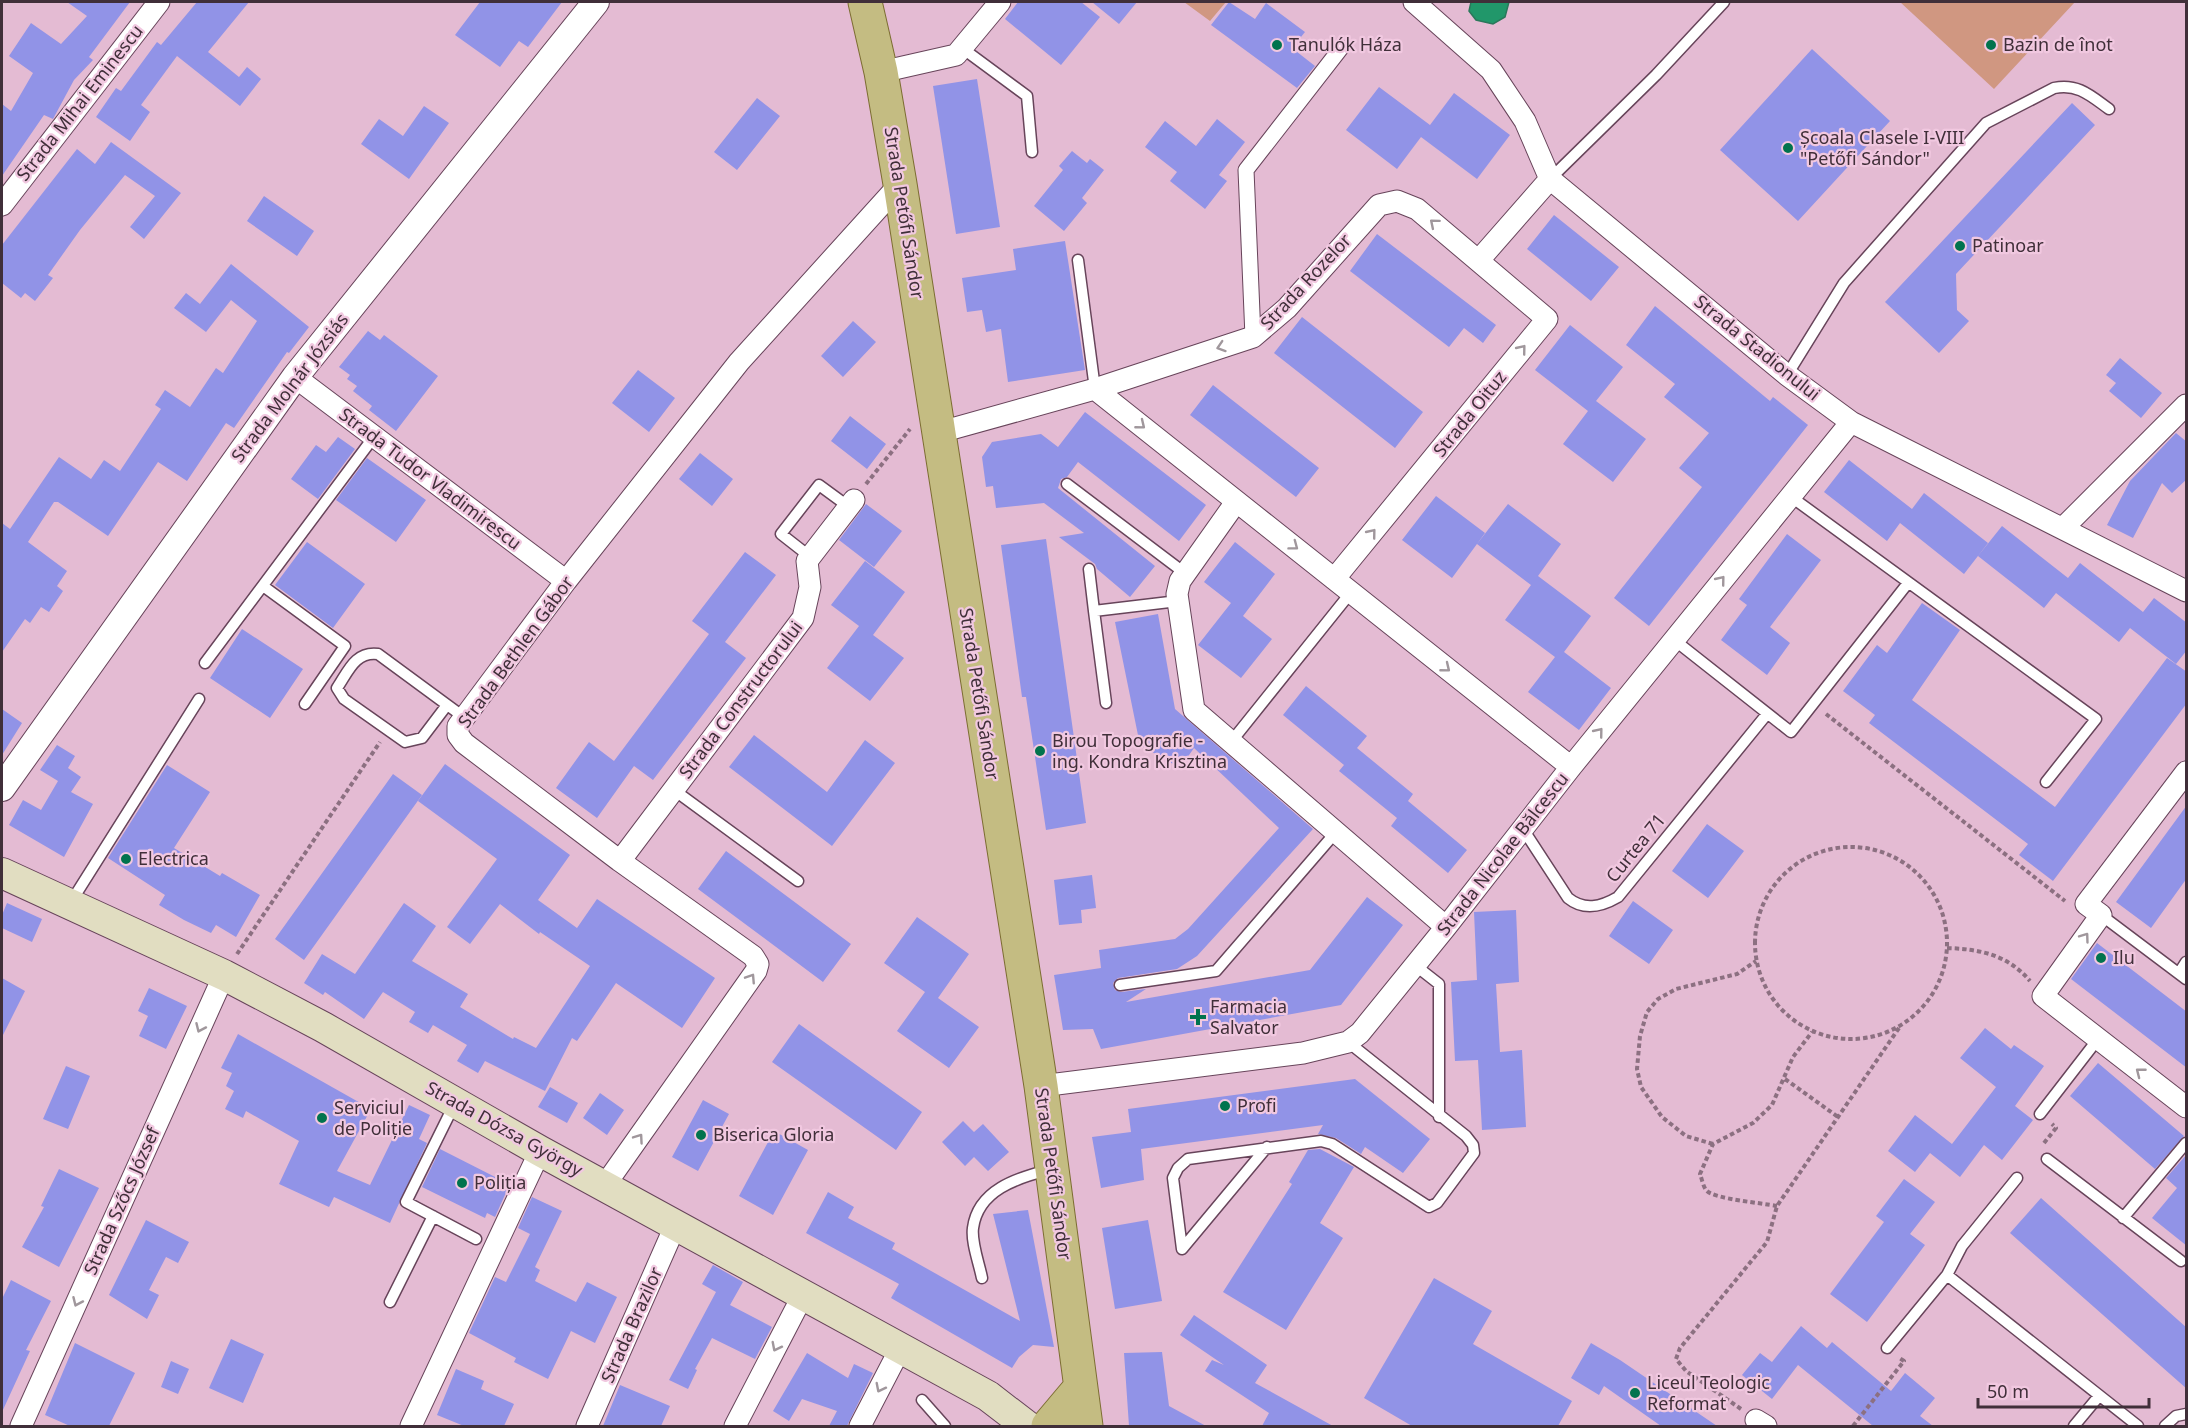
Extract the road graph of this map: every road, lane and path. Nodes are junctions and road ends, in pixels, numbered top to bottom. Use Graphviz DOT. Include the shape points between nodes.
graph roads {
  1 [pos="159,2"];
  2 [pos="596,2"];
  3 [pos="865,2"];
  4 [pos="1000,2"];
  5 [pos="1414,2"];
  6 [pos="1724,2"];
  7 [pos="962,48"];
  8 [pos="1341,48"];
  9 [pos="881,72"];
  10 [pos="2109,109"];
  11 [pos="1032,152"];
  12 [pos="1550,179"];
  13 [pos="900,184"];
  14 [pos="2,205"];
  15 [pos="1078,260"];
  16 [pos="1479,260"];
  17 [pos="1253,337"];
  18 [pos="1787,375"];
  19 [pos="295,377"];
  20 [pos="1095,389"];
  21 [pos="933,400"];
  22 [pos="2187,405"];
  23 [pos="1851,422"];
  24 [pos="937,433"];
  25 [pos="374,438"];
  26 [pos="1067,484"];
  27 [pos="1789,496"];
  28 [pos="1236,502"];
  29 [pos="851,503"];
  30 [pos="2063,528"];
  31 [pos="807,561"];
  32 [pos="1089,569"];
  33 [pos="1186,574"];
  34 [pos="566,581"];
  35 [pos="1908,583"];
  36 [pos="1343,584"];
  37 [pos="263,586"];
  38 [pos="2187,591"];
  39 [pos="1178,601"];
  40 [pos="1094,611"];
  41 [pos="1673,639"];
  42 [pos="205,663"];
  43 [pos="199,699"];
  44 [pos="304,704"];
  45 [pos="1106,704"];
  46 [pos="1814,704"];
  47 [pos="447,705"];
  48 [pos="1767,714"];
  49 [pos="465,717"];
  50 [pos="387,731"];
  51 [pos="1231,742"];
  52 [pos="1571,767"];
  53 [pos="2187,772"];
  54 [pos="2046,782"];
  55 [pos="2,788"];
  56 [pos="674,790"];
  57 [pos="1523,829"];
  58 [pos="1336,832"];
  59 [pos="620,861"];
  60 [pos="2,873"];
  61 [pos="798,881"];
  62 [pos="70,904"];
  63 [pos="2094,910"];
  64 [pos="1446,927"];
  65 [pos="1947,948"];
  66 [pos="1756,961"];
  67 [pos="2187,962"];
  68 [pos="1416,966"];
  69 [pos="224,975"];
  70 [pos="2183,976"];
  71 [pos="1120,985"];
  72 [pos="2043,996"];
  73 [pos="1899,1027"];
  74 [pos="1812,1032"];
  75 [pos="2098,1040"];
  76 [pos="1348,1042"];
  77 [pos="1785,1078"];
  78 [pos="1041,1086"];
  79 [pos="455,1102"];
  80 [pos="2187,1107"];
  81 [pos="2040,1114"];
  82 [pos="1439,1117"];
  83 [pos="1838,1117"];
  84 [pos="2187,1143"];
  85 [pos="1713,1144"];
  86 [pos="1267,1147"];
  87 [pos="540,1151"];
  88 [pos="2047,1160"];
  89 [pos="1051,1169"];
  90 [pos="2017,1178"];
  91 [pos="605,1185"];
  92 [pos="1777,1206"];
  93 [pos="433,1216"];
  94 [pos="2123,1218"];
  95 [pos="676,1224"];
  96 [pos="476,1239"];
  97 [pos="2181,1261"];
  98 [pos="1947,1275"];
  99 [pos="982,1278"];
  100 [pos="803,1295"];
  101 [pos="390,1302"];
  102 [pos="1887,1348"];
  103 [pos="900,1349"];
  104 [pos="1080,1388"];
  105 [pos="2099,1396"];
  106 [pos="922,1400"];
  107 [pos="1002,1414"];
  108 [pos="2187,1414"];
  109 [pos="1761,1423"];
  110 [pos="21,1426"];
  111 [pos="411,1426"];
  112 [pos="587,1426"];
  113 [pos="735,1426"];
  114 [pos="860,1426"];
  115 [pos="945,1426"];
  116 [pos="1027,1426"];
  117 [pos="1048,1426"];
  118 [pos="1086,1426"];
  119 [pos="1854,1426"];
  120 [pos="2074,1426"];
  121 [pos="2138,1426"];
  122 [pos="2165,1426"];
  1 -- 14 [label="street, Strada Mihai Eminescu"];
  2 -- 19 [label="street, Strada Molnár Józsiás"];
  3 -- 9 [label="main road, Strada Petőfi Sándor"];
  4 -- 7 [label="street"];
  5 -- 12 [label="street, Strada Stadionului" via="1491,70 1525,121"];
  6 -- 12 [label="lane"];
  7 -- 9 [label="street" via="956,55"];
  7 -- 11 [label="lane" via="1027,96"];
  8 -- 17 [label="street" via="1246,170"];
  9 -- 13 [label="main road, Strada Petőfi Sándor"];
  10 -- 18 [label="lane" via="2086,92 2066,86 2054,88 1986,123 1844,283"];
  12 -- 16 [label="street"];
  12 -- 18 [label="street, Strada Stadionului"];
  13 -- 21 [label="main road, Strada Petőfi Sándor"];
  13 -- 34 [label="street, Strada Bethlen Gábor" via="738,362"];
  15 -- 20 [label="lane"];
  16 -- 17 [label="street, Strada Rozelor, one-way" via="1418,209 1388,201 1370,213 1287,308"];
  36 -- 16 [label="street, Strada Oituz, one-way" via="1547,319"];
  17 -- 20 [label="street, Strada Rozelor, one-way"];
  18 -- 23 [label="street, Strada Stadionului"];
  19 -- 25 [label="street, Strada Tudor Vladimirescu"];
  19 -- 55 [label="street, Strada Molnár Józsiás"];
  20 -- 24 [label="street, Strada Rozelor"];
  20 -- 28 [label="street, one-way"];
  21 -- 24 [label="main road, Strada Petőfi Sándor"];
  21 -- 29 [label="path"];
  22 -- 30 [label="street"];
  23 -- 27 [label="street, Strada Nicolae Bălcescu"];
  23 -- 30 [label="street, Strada Stadionului"];
  24 -- 78 [label="main road, Strada Petőfi Sándor"];
  25 -- 34 [label="street, Strada Tudor Vladimirescu"];
  25 -- 37 [label="lane"];
  26 -- 33 [label="lane"];
  27 -- 35 [label="lane"];
  41 -- 27 [label="street, Strada Nicolae Bălcescu, one-way"];
  28 -- 33 [label="street"];
  28 -- 36 [label="street, one-way"];
  29 -- 31 [label="street"];
  29 -- 31 [label="lane" via="819,485 780,534 804,552"];
  30 -- 38 [label="street, Strada Stadionului"];
  31 -- 56 [label="street, Strada Constructorului" via="810,587 803,618"];
  32 -- 40 [label="lane"];
  33 -- 39 [label="street" via="1180,581"];
  34 -- 49 [label="street, Strada Bethlen Gábor"];
  35 -- 46 [label="lane"];
  35 -- 54 [label="lane" via="2096,719"];
  36 -- 51 [label="lane"];
  36 -- 52 [label="street, one-way"];
  37 -- 42 [label="lane"];
  37 -- 44 [label="lane" via="345,646"];
  39 -- 40 [label="lane"];
  39 -- 51 [label="street" via="1194,710"];
  40 -- 45 [label="lane"];
  41 -- 48 [label="lane"];
  52 -- 41 [label="street, Strada Nicolae Bălcescu, one-way"];
  43 -- 62 [label="lane"];
  46 -- 48 [label="lane" via="1791,732"];
  46 -- 63 [label="path" via="2063,900"];
  47 -- 49 [label="lane"];
  47 -- 50 [label="lane" via="422,738 405,742"];
  47 -- 50 [label="lane" via="378,654 367,653 356,659 337,688 344,699"];
  48 -- 57 [label="lane, Curtea 71" via="1618,897 1605,905 1576,905 1568,898"];
  49 -- 59 [label="street, Strada Bethlen Gábor" via="458,726 464,743"];
  50 -- 69 [label="path"];
  51 -- 58 [label="street"];
  52 -- 57 [label="street, Strada Nicolae Bălcescu"];
  53 -- 63 [label="street"];
  56 -- 59 [label="street, Strada Constructorului"];
  56 -- 61 [label="lane"];
  57 -- 64 [label="street, Strada Nicolae Bălcescu"];
  58 -- 64 [label="street"];
  58 -- 71 [label="lane" via="1216,972"];
  91 -- 59 [label="street, Strada Bethlen Gábor, one-way" via="758,964 753,956"];
  60 -- 62 [label="main road, Strada Dózsa György"];
  62 -- 69 [label="main road, Strada Dózsa György"];
  63 -- 70 [label="lane"];
  72 -- 63 [label="street, one-way"];
  64 -- 68 [label="street, Strada Nicolae Bălcescu"];
  65 -- 66 [label="path" via="1944,915 1929,886 1906,863 1877,850 1844,846 1813,854 1785,872 1766,898 1755,929"];
  65 -- 72 [label="path" via="1976,949 2004,959 2022,971"];
  65 -- 73 [label="path" via="1941,979 1924,1006"];
  66 -- 74 [label="path" via="1766,990 1786,1015"];
  66 -- 85 [label="path" via="1737,974 1676,989 1658,999 1647,1012 1640,1036 1637,1069 1641,1087 1662,1117 1686,1136"];
  67 -- 70 [label="lane"];
  68 -- 76 [label="street, Strada Nicolae Bălcescu" via="1372,1021"];
  68 -- 82 [label="lane" via="1439,984"];
  69 -- 79 [label="main road, Strada Dózsa György"];
  69 -- 110 [label="street, Strada Szőcs József, one-way"];
  72 -- 75 [label="street"];
  73 -- 74 [label="path" via="1871,1038 1841,1040"];
  73 -- 83 [label="path"];
  74 -- 77 [label="path" via="1793,1057"];
  80 -- 75 [label="street, one-way"];
  75 -- 81 [label="lane"];
  76 -- 78 [label="street, Strada Nicolae Bălcescu" via="1304,1053"];
  76 -- 82 [label="lane"];
  77 -- 83 [label="path"];
  77 -- 85 [label="path" via="1772,1105 1753,1123"];
  78 -- 89 [label="main road, Strada Petőfi Sándor"];
  79 -- 87 [label="main road, Strada Dózsa György"];
  79 -- 93 [label="lane" via="406,1202"];
  82 -- 86 [label="lane" via="1466,1136 1474,1153 1437,1203 1429,1207 1332,1144 1321,1141"];
  83 -- 92 [label="path"];
  84 -- 94 [label="lane"];
  85 -- 92 [label="path" via="1700,1174 1706,1190 1717,1197"];
  86 -- 86 [label="lane" via="1188,1159 1178,1168 1173,1178 1182,1249"];
  87 -- 91 [label="main road, Strada Dózsa György"];
  87 -- 111 [label="street"];
  88 -- 94 [label="lane"];
  89 -- 99 [label="lane" via="1014,1179 979,1208 972,1229"];
  89 -- 104 [label="main road, Strada Petőfi Sándor"];
  90 -- 98 [label="lane" via="1962,1246"];
  91 -- 95 [label="main road, Strada Dózsa György"];
  92 -- 109 [label="path" via="1767,1242 1680,1348 1676,1359 1686,1371"];
  93 -- 96 [label="lane"];
  93 -- 101 [label="lane"];
  94 -- 97 [label="lane"];
  95 -- 100 [label="main road, Strada Dózsa György"];
  95 -- 112 [label="street, Strada Brazilor"];
  98 -- 102 [label="lane"];
  98 -- 105 [label="lane"];
  100 -- 103 [label="main road, Strada Dózsa György"];
  100 -- 113 [label="street, one-way"];
  102 -- 119 [label="path" via="1904,1361"];
  103 -- 107 [label="main road, Strada Dózsa György"];
  103 -- 114 [label="street, one-way"];
  104 -- 117 [label="main road"];
  104 -- 118 [label="main road, Strada Petőfi Sándor"];
  105 -- 120 [label="lane"];
  105 -- 121 [label="lane"];
  106 -- 115 [label="lane"];
  107 -- 116 [label="main road, Strada Dózsa György"];
  108 -- 122 [label="lane" via="2176,1416"];
}
